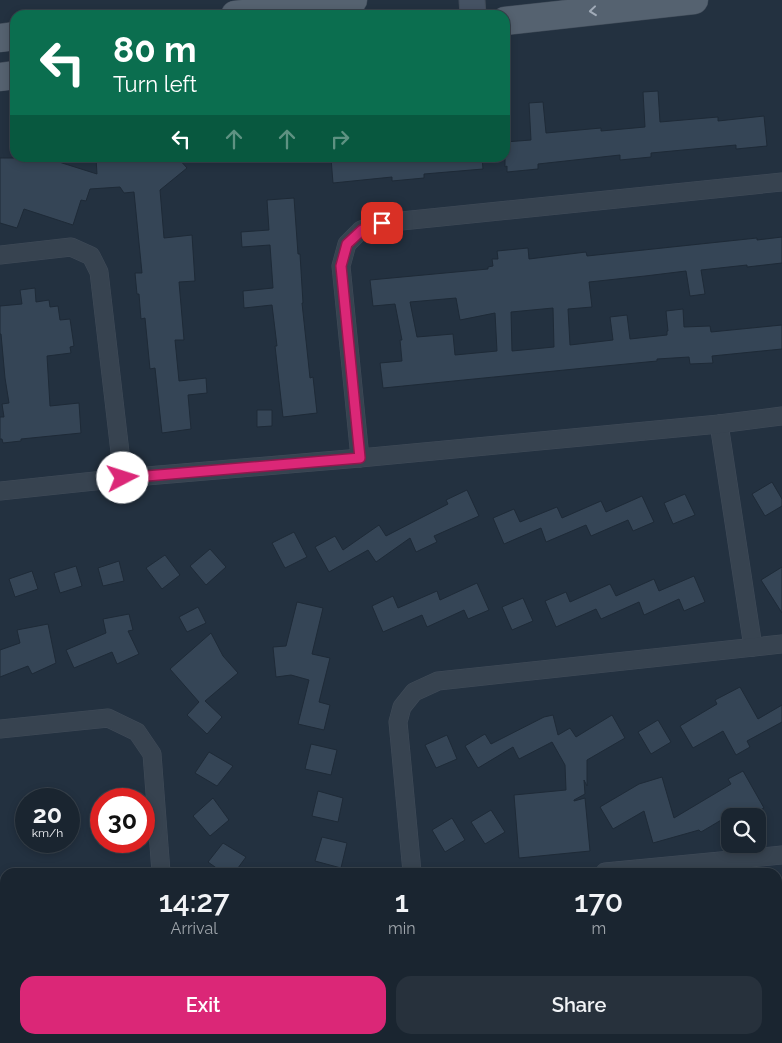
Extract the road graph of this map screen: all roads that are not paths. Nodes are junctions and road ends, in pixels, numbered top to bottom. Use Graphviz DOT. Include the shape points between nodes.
graph roads {
  1 [pos="353,0"];
  2 [pos="694,0"];
  3 [pos="274,10"];
  4 [pos="510,20"];
  5 [pos="782,182"];
  6 [pos="0,255"];
  7 [pos="782,416"];
  8 [pos="719,424"];
  9 [pos="360,458"];
  10 [pos="123,478"];
  11 [pos="0,491"];
  12 [pos="782,644"];
  13 [pos="753,647"];
  14 [pos="0,729"];
  15 [pos="782,855"];
  16 [pos="161,868"];
  17 [pos="412,868"];
  18 [pos="647,868"];
  1 -- 3 [label="main road"];
  2 -- 4 [label="main road, one-way"];
  5 -- 9 [label="street" via="382,223 362,230 347,244 341,266"];
  6 -- 10 [label="street" via="71,247 91,256 99,272"];
  7 -- 8 [label="street"];
  8 -- 9 [label="street"];
  8 -- 13 [label="street"];
  9 -- 10 [label="street"];
  10 -- 11 [label="street"];
  12 -- 13 [label="street"];
  13 -- 17 [label="street" via="438,681 414,692 402,707 398,722"];
  14 -- 16 [label="street" via="108,718 137,732 152,754"];
  15 -- 18 [label="street"];
}
